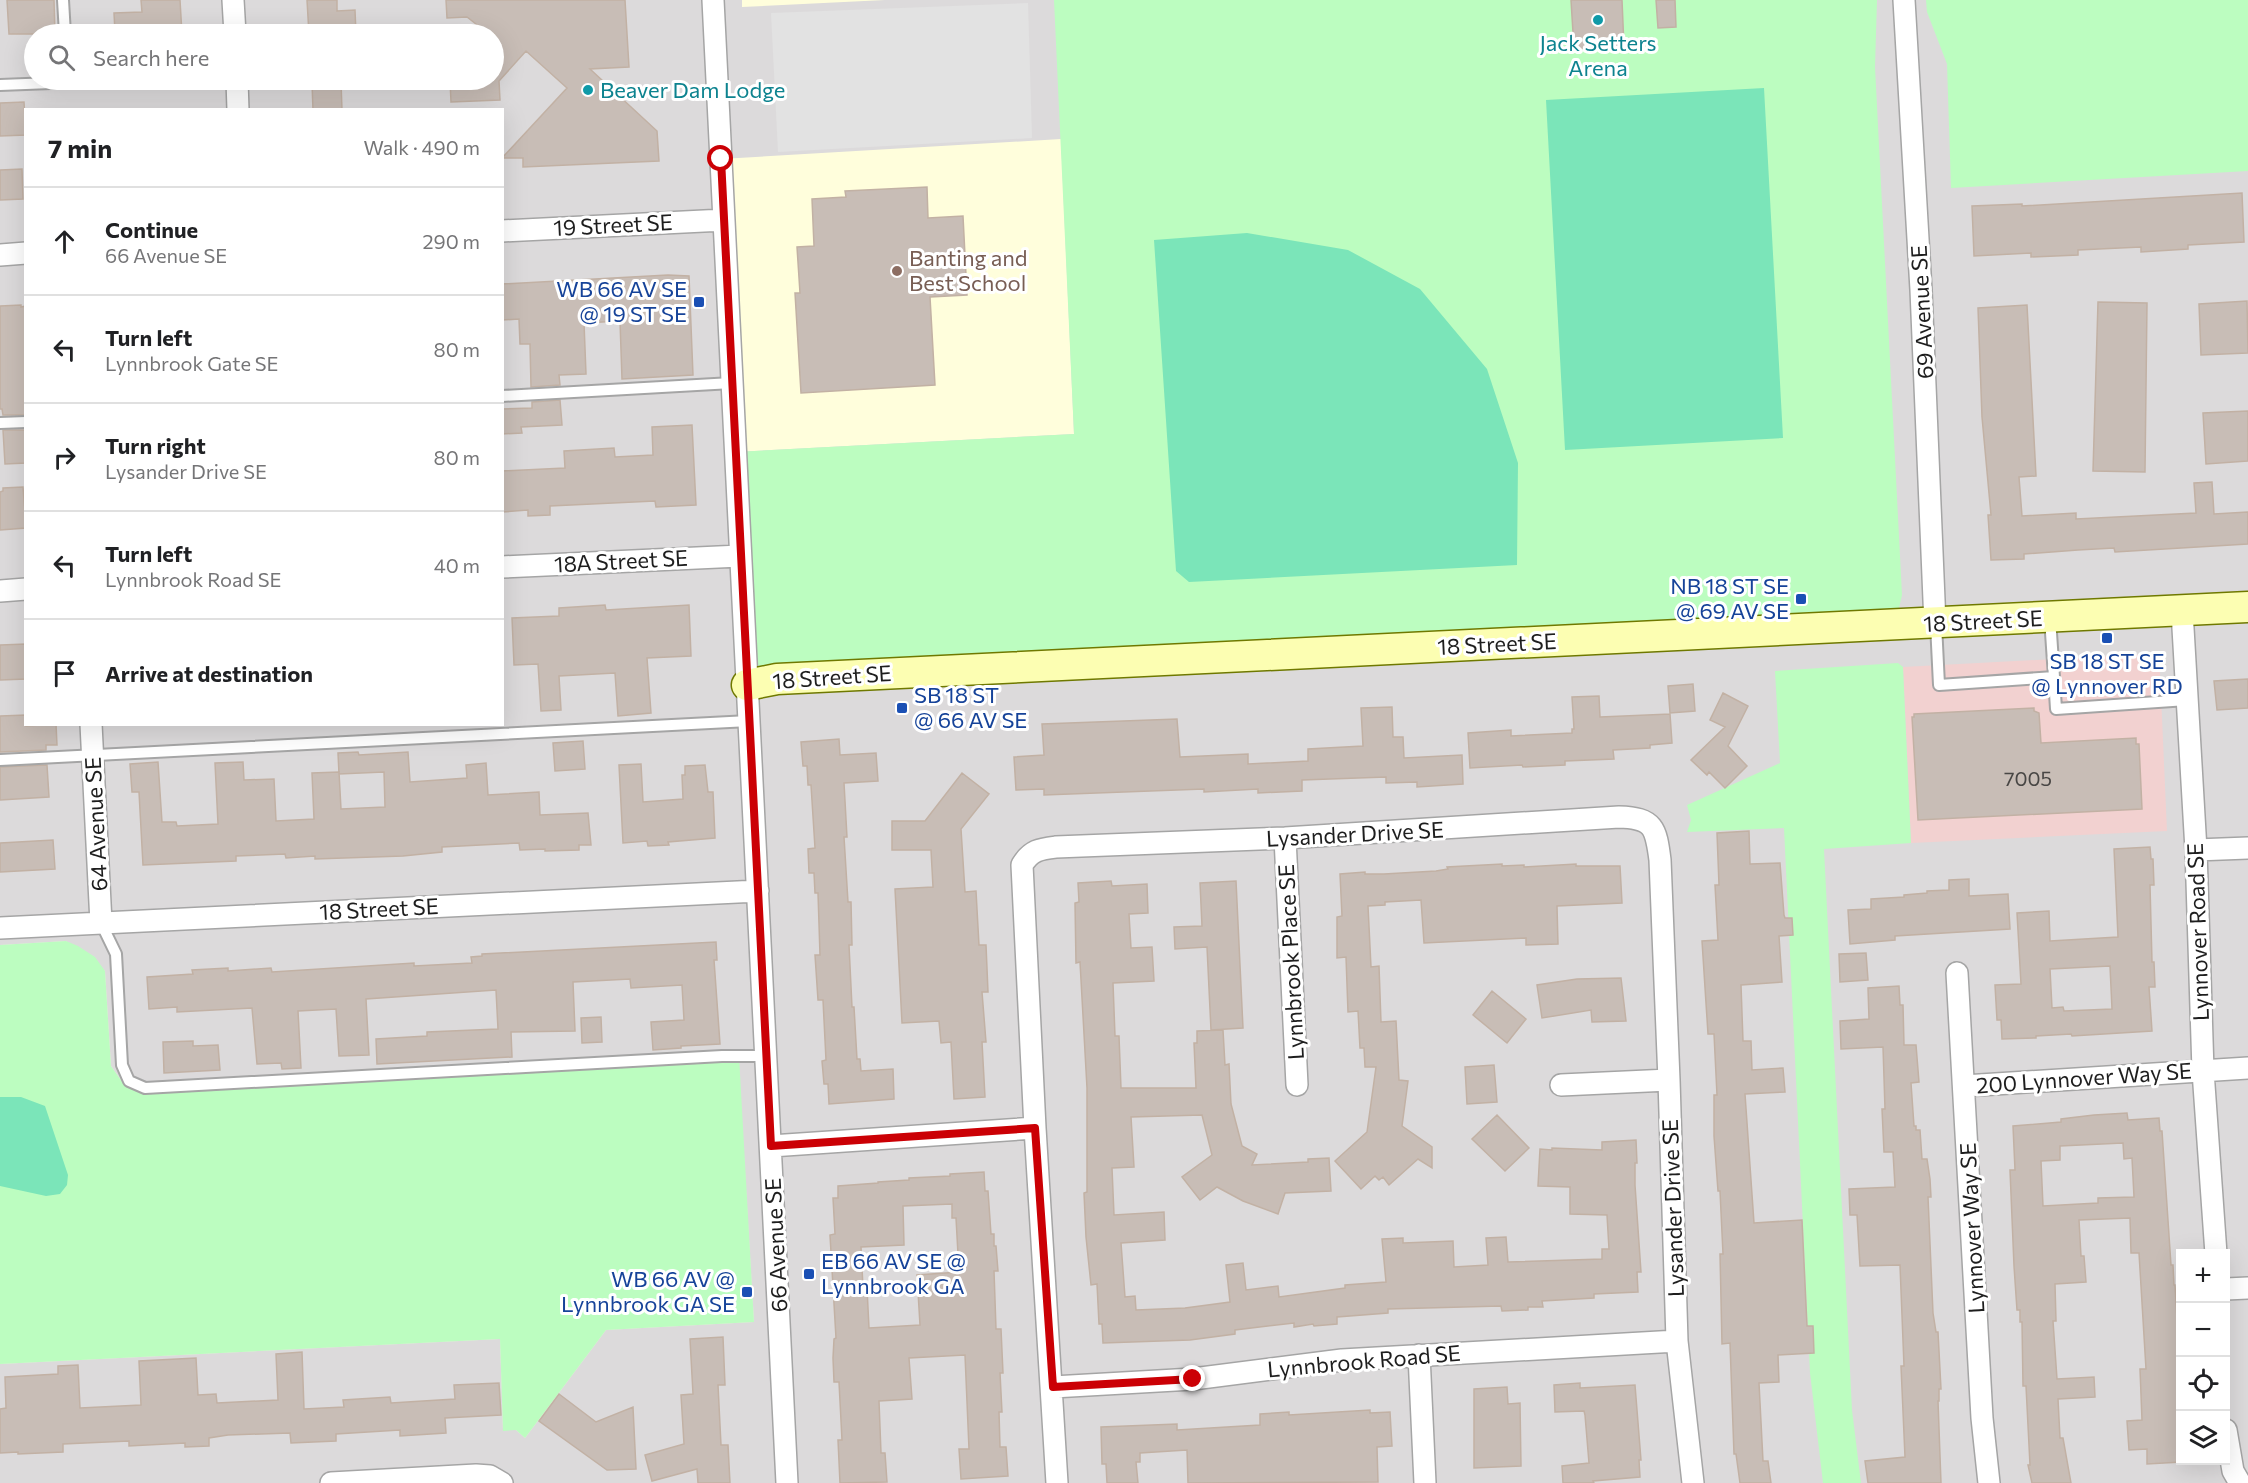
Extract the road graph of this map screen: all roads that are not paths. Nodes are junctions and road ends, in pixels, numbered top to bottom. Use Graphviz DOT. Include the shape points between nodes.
graph roads {
  1 [pos="63,0"];
  2 [pos="233,0"];
  3 [pos="713,0"];
  4 [pos="1904,0"];
  5 [pos="64,24"];
  6 [pos="234,24"];
  7 [pos="24,84"];
  8 [pos="0,85"];
  9 [pos="237,90"];
  10 [pos="238,108"];
  11 [pos="724,219"];
  12 [pos="504,231"];
  13 [pos="24,254"];
  14 [pos="0,255"];
  15 [pos="732,384"];
  16 [pos="504,396"];
  17 [pos="24,422"];
  18 [pos="0,423"];
  19 [pos="740,556"];
  20 [pos="504,567"];
  21 [pos="24,590"];
  22 [pos="0,591"];
  23 [pos="2248,607"];
  24 [pos="2182,611"];
  25 [pos="2050,618"];
  26 [pos="1935,624"];
  27 [pos="2054,677"];
  28 [pos="747,684"];
  29 [pos="2187,700"];
  30 [pos="749,721"];
  31 [pos="91,726"];
  32 [pos="93,755"];
  33 [pos="0,760"];
  34 [pos="1285,838"];
  35 [pos="2248,848"];
  36 [pos="2196,850"];
  37 [pos="758,891"];
  38 [pos="101,923"];
  39 [pos="0,928"];
  40 [pos="1957,973"];
  41 [pos="766,1056"];
  42 [pos="2248,1068"];
  43 [pos="2203,1071"];
  44 [pos="1669,1080"];
  45 [pos="1297,1085"];
  46 [pos="1561,1085"];
  47 [pos="1964,1086"];
  48 [pos="1035,1128"];
  49 [pos="771,1146"];
  50 [pos="2216,1249"];
  51 [pos="2248,1288"];
  52 [pos="2230,1289"];
  53 [pos="1677,1341"];
  54 [pos="1419,1355"];
  55 [pos="1053,1387"];
  56 [pos="2230,1453"];
  57 [pos="331,1483"];
  58 [pos="502,1483"];
  59 [pos="787,1483"];
  60 [pos="1057,1483"];
  61 [pos="1425,1483"];
  62 [pos="1693,1483"];
  63 [pos="1989,1483"];
  64 [pos="2240,1483"];
  1 -- 5 [label="lane"];
  2 -- 6 [label="street"];
  3 -- 11 [label="street, 66 Avenue SE"];
  4 -- 26 [label="street, 69 Avenue SE"];
  7 -- 8 [label="lane"];
  9 -- 10 [label="street"];
  11 -- 12 [label="street, 19 Street SE"];
  11 -- 15 [label="street, 66 Avenue SE"];
  13 -- 14 [label="street"];
  15 -- 16 [label="lane"];
  15 -- 19 [label="street, 66 Avenue SE"];
  17 -- 18 [label="lane"];
  19 -- 20 [label="street, 18A Street SE"];
  19 -- 28 [label="street, 66 Avenue SE"];
  21 -- 22 [label="street"];
  23 -- 24 [label="street, 18 Street SE"];
  24 -- 25 [label="street, 18 Street SE"];
  24 -- 29 [label="street, Lynnover Road SE"];
  25 -- 26 [label="street, 18 Street SE"];
  25 -- 27 [label="lane"];
  26 -- 27 [label="lane" via="1939,685"];
  26 -- 28 [label="street, 18 Street SE" via="777,679"];
  27 -- 29 [label="lane" via="2056,709"];
  28 -- 30 [label="street, 66 Avenue SE"];
  29 -- 36 [label="street, Lynnover Road SE"];
  30 -- 32 [label="lane"];
  30 -- 37 [label="street, 66 Avenue SE"];
  31 -- 32 [label="street, 64 Avenue SE"];
  32 -- 33 [label="lane"];
  32 -- 38 [label="street, 64 Avenue SE"];
  34 -- 44 [label="street, Lysander Drive SE" via="1619,817 1649,823 1657,836 1660,860"];
  34 -- 45 [label="street, Lynnbrook Place SE"];
  34 -- 48 [label="street, Lysander Drive SE" via="1056,847 1028,854 1022,865"];
  35 -- 36 [label="street"];
  36 -- 43 [label="street, Lynnover Road SE"];
  37 -- 38 [label="street, 18 Street SE"];
  37 -- 41 [label="street, 66 Avenue SE"];
  38 -- 39 [label="street, 18 Street SE"];
  38 -- 41 [label="lane" via="116,954 122,1065 129,1081 145,1088"];
  40 -- 47 [label="street, Lynnover Way SE"];
  41 -- 49 [label="street, 66 Avenue SE"];
  42 -- 43 [label="street, 200 Lynnover Way SE"];
  43 -- 47 [label="street, 200 Lynnover Way SE"];
  43 -- 50 [label="street, Lynnover Road SE"];
  44 -- 46 [label="street"];
  44 -- 53 [label="street, Lysander Drive SE"];
  47 -- 63 [label="street, Lynnover Way SE"];
  48 -- 49 [label="street"];
  48 -- 55 [label="street, Lysander Drive SE"];
  49 -- 59 [label="street, 66 Avenue SE"];
  51 -- 52 [label="street"];
  53 -- 54 [label="street, Lynnbrook Road SE"];
  53 -- 62 [label="street, Lysander Drive SE"];
  54 -- 55 [label="street, Lynnbrook Road SE" via="1342,1360 1193,1379"];
  54 -- 61 [label="street"];
  55 -- 60 [label="street, Lysander Drive SE"];
  56 -- 64 [label="street"];
  57 -- 58 [label="street" via="476,1475 490,1476"];
}
